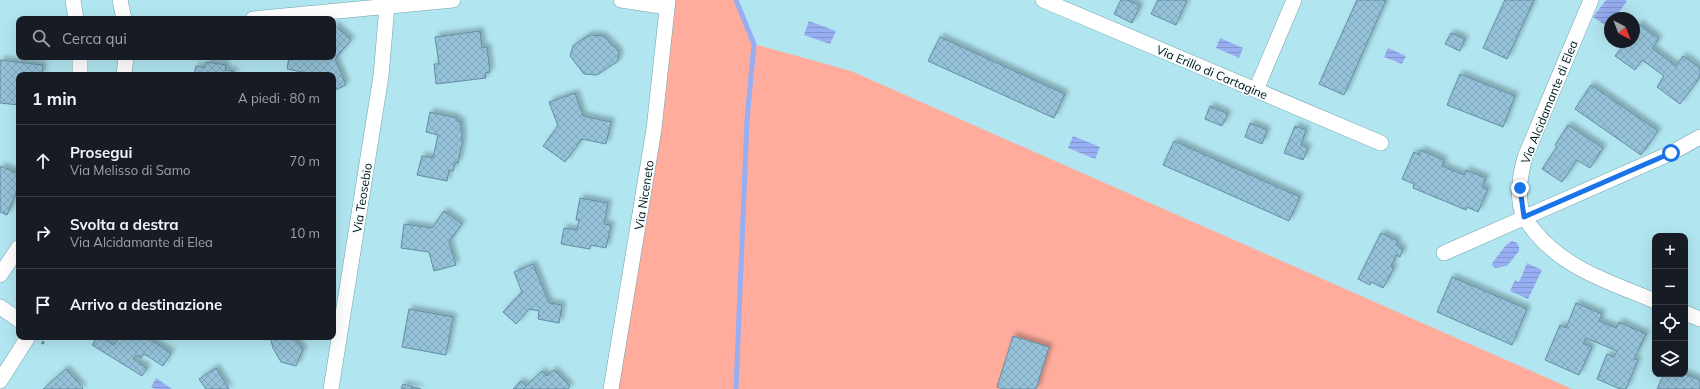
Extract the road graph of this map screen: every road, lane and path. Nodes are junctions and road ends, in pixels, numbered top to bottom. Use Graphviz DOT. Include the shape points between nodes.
graph roads {
  1 [pos="73,0"];
  2 [pos="120,0"];
  3 [pos="453,0"];
  4 [pos="621,0"];
  5 [pos="1043,0"];
  6 [pos="1294,0"];
  7 [pos="1591,0"];
  8 [pos="667,3"];
  9 [pos="1065,4"];
  10 [pos="387,6"];
  11 [pos="76,16"];
  12 [pos="123,16"];
  13 [pos="284,16"];
  14 [pos="80,60"];
  15 [pos="126,60"];
  16 [pos="80,72"];
  17 [pos="124,72"];
  18 [pos="1256,90"];
  19 [pos="1700,137"];
  20 [pos="1381,143"];
  21 [pos="1524,217"];
  22 [pos="16,251"];
  23 [pos="1444,253"];
  24 [pos="0,275"];
  25 [pos="1652,300"];
  26 [pos="0,307"];
  27 [pos="1688,314"];
  28 [pos="16,318"];
  29 [pos="1700,319"];
  30 [pos="26,340"];
  31 [pos="0,381"];
  32 [pos="331,389"];
  33 [pos="611,389"];
  1 -- 11 [label="street"];
  2 -- 12 [label="street"];
  3 -- 10 [label="street"];
  4 -- 8 [label="street"];
  5 -- 9 [label="street, Via Erillo di Cartagine"];
  6 -- 18 [label="street"];
  7 -- 21 [label="street, Via Alcidamante di Elea" via="1525,157 1520,180"];
  8 -- 33 [label="street, Via Niceneto" via="654,129"];
  9 -- 18 [label="street, Via Erillo di Cartagine"];
  10 -- 13 [label="street"];
  10 -- 32 [label="street, Via Teosebio" via="381,76"];
  14 -- 16 [label="street"];
  15 -- 17 [label="street"];
  18 -- 20 [label="street, Via Erillo di Cartagine"];
  19 -- 21 [label="street" via="1671,153"];
  21 -- 23 [label="street"];
  21 -- 25 [label="street, Via Alcidamante di Elea" via="1543,241 1574,264"];
  22 -- 24 [label="street"];
  26 -- 28 [label="street"];
  27 -- 29 [label="street"];
  30 -- 31 [label="street"];
}
